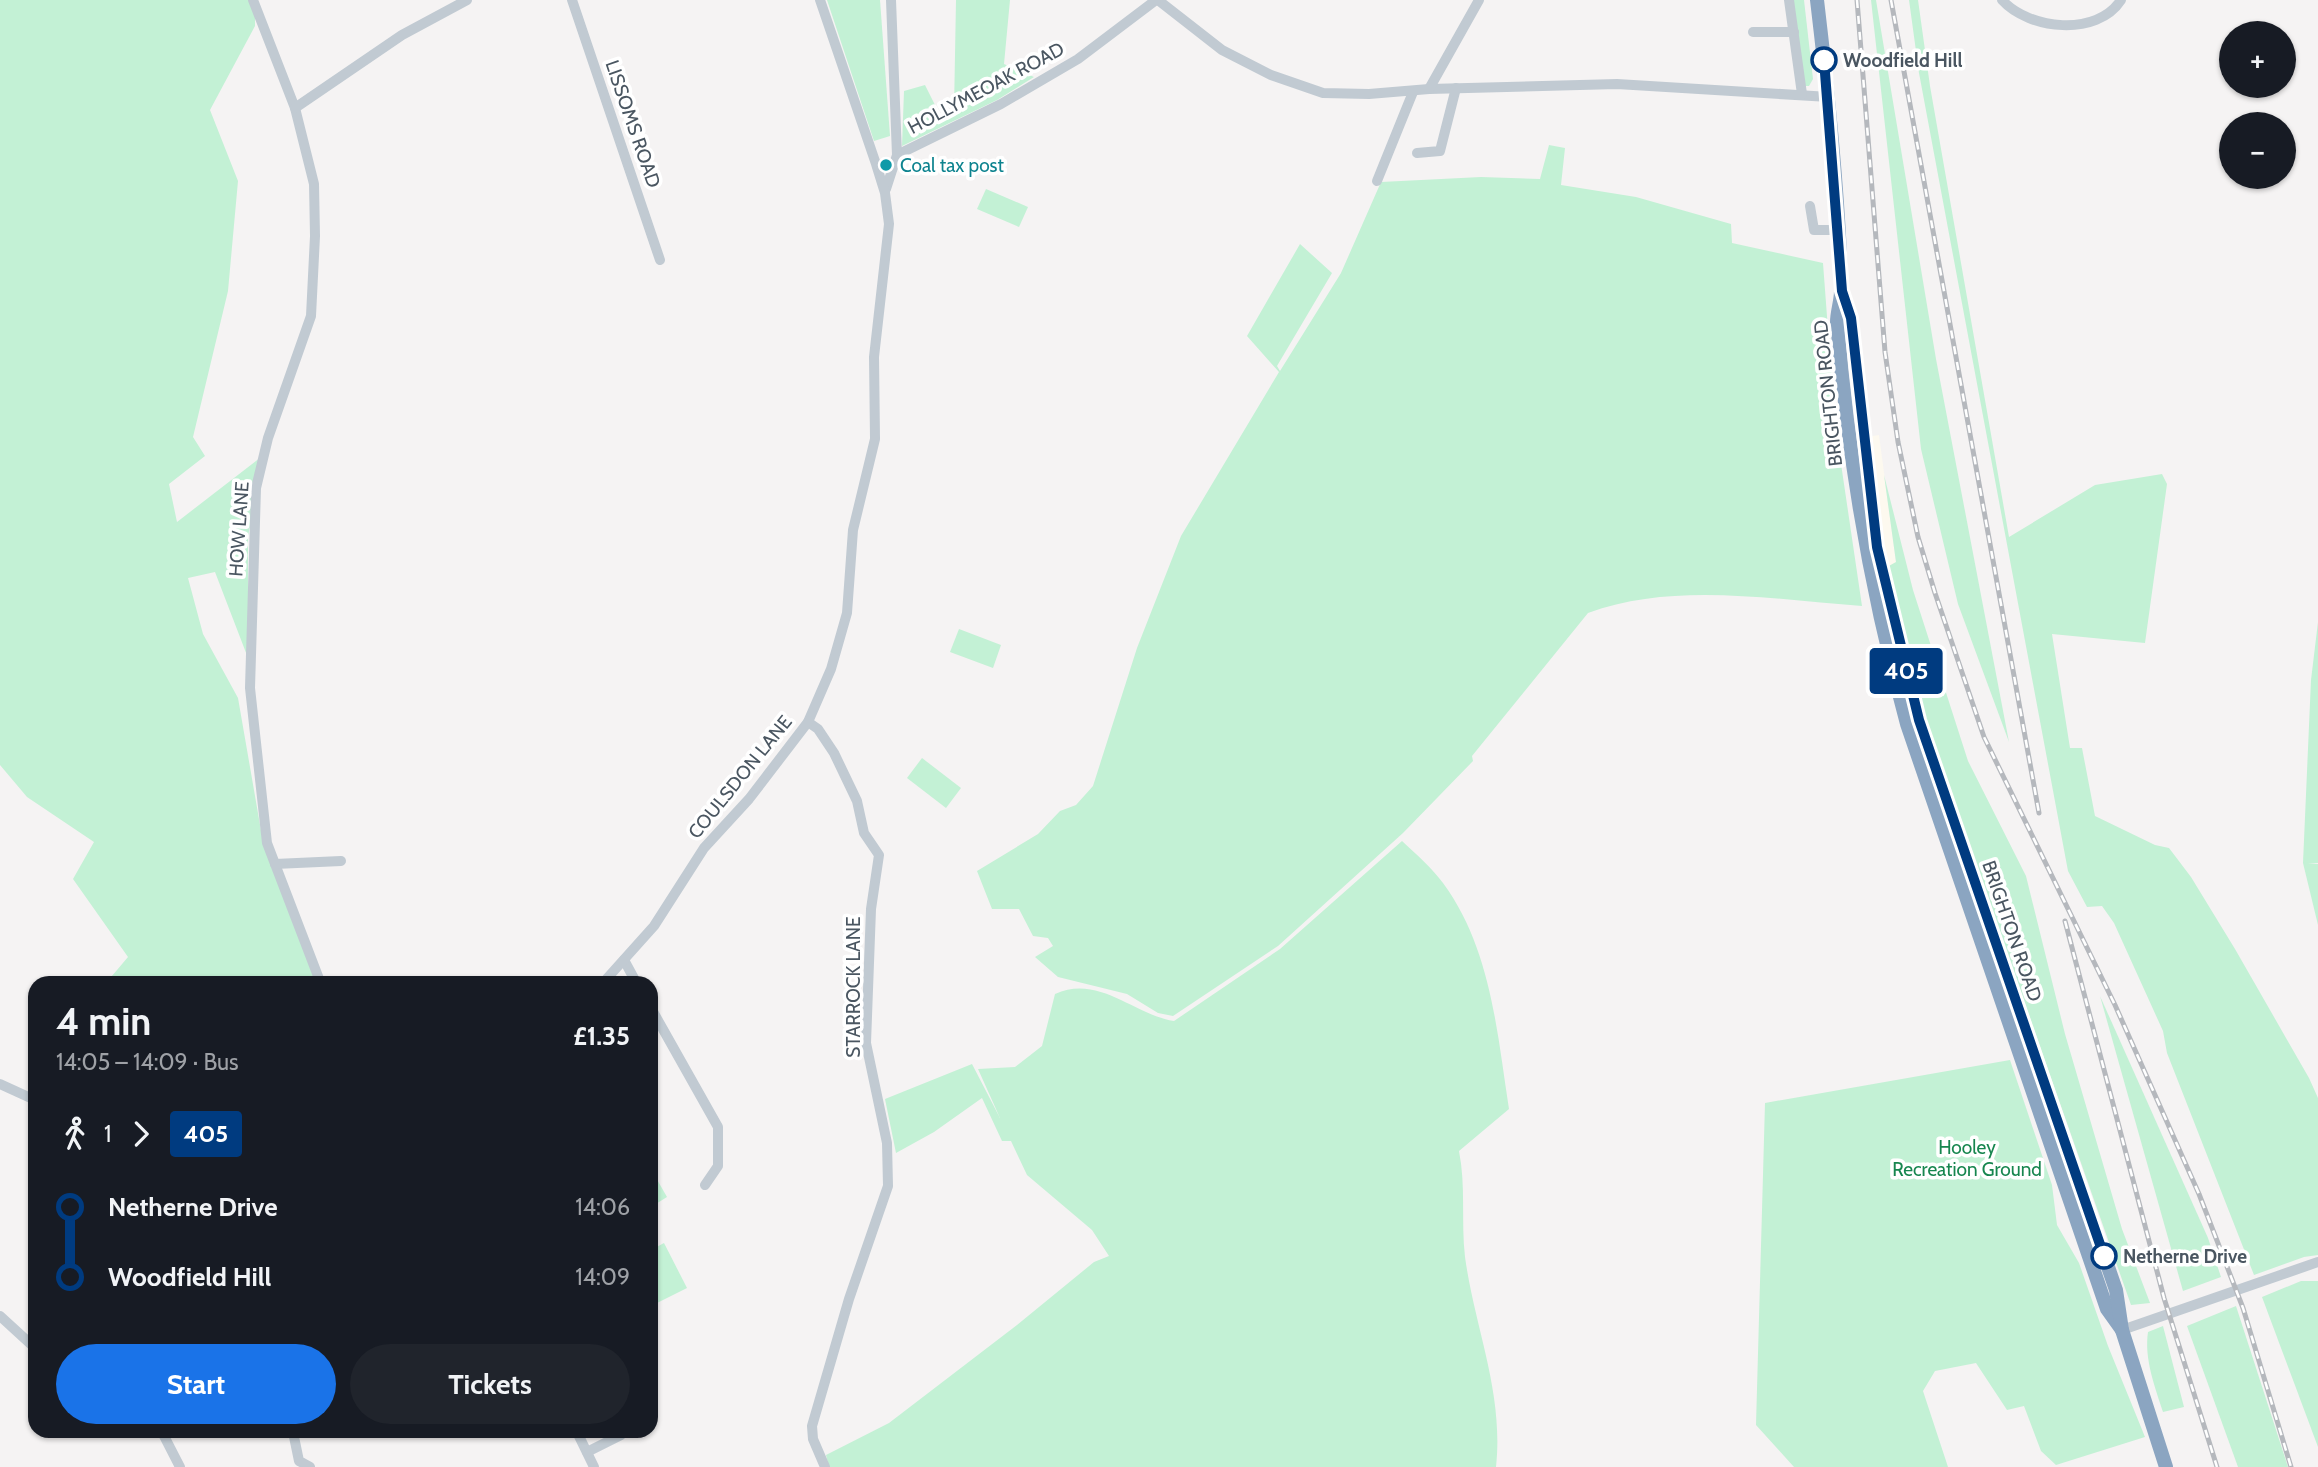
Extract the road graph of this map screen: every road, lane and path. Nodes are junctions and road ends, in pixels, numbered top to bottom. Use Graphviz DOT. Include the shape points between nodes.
graph roads {
  1 [pos="253,0"];
  2 [pos="467,0"];
  3 [pos="572,0"];
  4 [pos="820,0"];
  5 [pos="891,0"];
  6 [pos="1157,0"];
  7 [pos="1479,0"];
  8 [pos="1789,0"];
  9 [pos="1817,0"];
  10 [pos="2002,0"];
  11 [pos="2120,0"];
  12 [pos="1753,32"];
  13 [pos="1794,32"];
  14 [pos="1456,88"];
  15 [pos="1429,89"];
  16 [pos="1413,92"];
  17 [pos="1802,94"];
  18 [pos="1829,97"];
  19 [pos="295,108"];
  20 [pos="1417,153"];
  21 [pos="897,155"];
  22 [pos="1377,181"];
  23 [pos="885,194"];
  24 [pos="1810,206"];
  25 [pos="1839,230"];
  26 [pos="660,260"];
  27 [pos="808,722"];
  28 [pos="341,861"];
  29 [pos="275,864"];
  30 [pos="624,960"];
  31 [pos="318,976"];
  32 [pos="610,976"];
  33 [pos="633,976"];
  34 [pos="658,1020"];
  35 [pos="0,1084"];
  36 [pos="28,1097"];
  37 [pos="705,1185"];
  38 [pos="2318,1262"];
  39 [pos="0,1316"];
  40 [pos="2122,1330"];
  41 [pos="28,1342"];
  42 [pos="165,1438"];
  43 [pos="294,1438"];
  44 [pos="580,1438"];
  45 [pos="615,1438"];
  46 [pos="587,1452"];
  47 [pos="180,1467"];
  48 [pos="310,1467"];
  49 [pos="594,1467"];
  50 [pos="825,1467"];
  51 [pos="2166,1467"];
  1 -- 19 [label="street, HOW LANE"];
  2 -- 19 [label="street" via="402,35"];
  3 -- 26 [label="street, LISSOMS ROAD"];
  4 -- 23 [label="street, COULSDON LANE"];
  5 -- 21 [label="street, COULSDON LANE"];
  6 -- 16 [label="street" via="1222,50 1271,75 1323,93"];
  6 -- 21 [label="street, HOLLYMEOAK ROAD" via="1078,59 1001,104"];
  7 -- 15 [label="street"];
  8 -- 13 [label="street"];
  9 -- 18 [label="highway, BRIGHTON ROAD"];
  10 -- 11 [label="street" via="2028,19 2071,24 2092,22 2113,12"];
  12 -- 13 [label="street"];
  13 -- 17 [label="street"];
  14 -- 15 [label="street"];
  14 -- 17 [label="street" via="1617,84"];
  14 -- 20 [label="street" via="1440,151"];
  15 -- 16 [label="street"];
  16 -- 22 [label="street"];
  17 -- 18 [label="street"];
  18 -- 25 [label="highway, BRIGHTON ROAD"];
  19 -- 29 [label="street, HOW LANE" via="314,184 311,316 268,438 256,488 251,620 250,688 267,843"];
  21 -- 23 [label="street, COULSDON LANE"];
  23 -- 27 [label="street, COULSDON LANE" via="889,235 874,357 875,439 853,530 844,628"];
  24 -- 25 [label="street" via="1814,230"];
  25 -- 40 [label="highway, BRIGHTON ROAD" via="1842,291 1851,318 1877,547 1919,720 2116,1290"];
  27 -- 30 [label="street, COULSDON LANE" via="749,799 704,848 660,918"];
  27 -- 50 [label="street, STARROCK LANE" via="834,753 857,801 864,833 879,855 871,909 866,1043 887,1143 888,1186 812,1426"];
  28 -- 29 [label="street"];
  29 -- 31 [label="street, HOW LANE"];
  30 -- 32 [label="street, COULSDON LANE"];
  30 -- 33 [label="street"];
  34 -- 37 [label="street" via="718,1127 718,1166"];
  35 -- 36 [label="street"];
  38 -- 40 [label="street"];
  39 -- 41 [label="street"];
  40 -- 51 [label="highway, BRIGHTON ROAD"];
  42 -- 47 [label="street"];
  43 -- 48 [label="street" via="299,1461"];
  44 -- 46 [label="street"];
  45 -- 46 [label="street"];
  46 -- 49 [label="street"];
}
